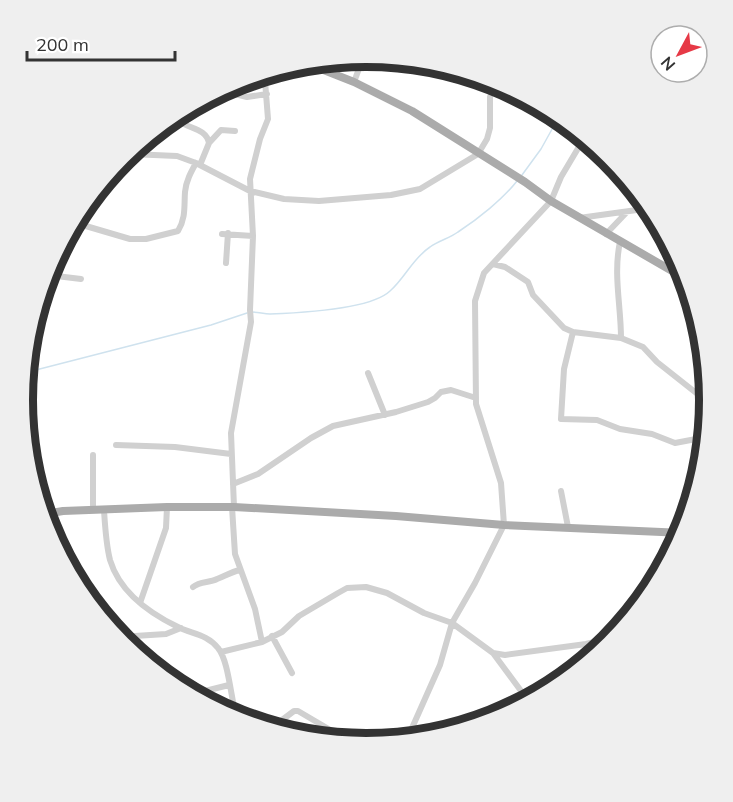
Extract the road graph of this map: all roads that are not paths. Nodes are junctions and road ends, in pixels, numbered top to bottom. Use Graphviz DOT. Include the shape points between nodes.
graph roads {
  1 [pos="360,67"];
  2 [pos="323,70"];
  3 [pos="354,82"];
  4 [pos="265,83"];
  5 [pos="492,92"];
  6 [pos="236,94"];
  7 [pos="267,94"];
  8 [pos="182,123"];
  9 [pos="235,131"];
  10 [pos="209,143"];
  11 [pos="580,145"];
  12 [pos="143,154"];
  13 [pos="478,154"];
  14 [pos="198,164"];
  15 [pos="250,191"];
  16 [pos="551,201"];
  17 [pos="639,210"];
  18 [pos="626,212"];
  19 [pos="579,218"];
  20 [pos="83,225"];
  21 [pos="606,234"];
  22 [pos="253,236"];
  23 [pos="620,242"];
  24 [pos="226,262"];
  25 [pos="493,264"];
  26 [pos="675,273"];
  27 [pos="57,276"];
  28 [pos="81,279"];
  29 [pos="573,332"];
  30 [pos="621,338"];
  31 [pos="368,373"];
  32 [pos="700,396"];
  33 [pos="476,398"];
  34 [pos="385,415"];
  35 [pos="698,438"];
  36 [pos="116,446"];
  37 [pos="231,454"];
  38 [pos="93,455"];
  39 [pos="233,484"];
  40 [pos="561,491"];
  41 [pos="167,507"];
  42 [pos="233,507"];
  43 [pos="93,510"];
  44 [pos="104,510"];
  45 [pos="53,513"];
  46 [pos="504,525"];
  47 [pos="568,527"];
  48 [pos="669,533"];
  49 [pos="673,533"];
  50 [pos="669,542"];
  51 [pos="240,570"];
  52 [pos="193,586"];
  53 [pos="140,603"];
  54 [pos="452,623"];
  55 [pos="181,628"];
  56 [pos="272,636"];
  57 [pos="131,637"];
  58 [pos="262,642"];
  59 [pos="597,642"];
  60 [pos="221,652"];
  61 [pos="493,653"];
  62 [pos="292,673"];
  63 [pos="229,685"];
  64 [pos="203,692"];
  65 [pos="524,695"];
  66 [pos="234,707"];
  67 [pos="283,724"];
  68 [pos="410,732"];
  69 [pos="336,733"];
  1 -- 3 [label="street"];
  2 -- 3 [label="main road"];
  3 -- 13 [label="main road" via="412,111"];
  4 -- 7 [label="street"];
  5 -- 13 [label="street" via="490,128"];
  6 -- 7 [label="street"];
  7 -- 15 [label="street" via="268,119 256,153"];
  8 -- 10 [label="street" via="202,132"];
  9 -- 10 [label="street" via="221,130"];
  10 -- 14 [label="street"];
  11 -- 16 [label="street"];
  12 -- 14 [label="street" via="177,156"];
  13 -- 15 [label="street" via="420,189 391,195 319,201 284,199"];
  13 -- 16 [label="main road"];
  14 -- 15 [label="street"];
  14 -- 20 [label="street" via="187,180 184,216 178,231 130,239"];
  15 -- 22 [label="street"];
  16 -- 19 [label="main road"];
  16 -- 25 [label="street"];
  17 -- 18 [label="street"];
  18 -- 19 [label="street"];
  18 -- 21 [label="street"];
  19 -- 21 [label="main road"];
  21 -- 23 [label="main road"];
  22 -- 24 [label="street" via="225,233"];
  22 -- 37 [label="street" via="251,322 231,433"];
  23 -- 26 [label="main road"];
  23 -- 30 [label="street" via="616,272"];
  25 -- 29 [label="street" via="528,282 544,309"];
  25 -- 33 [label="street" via="484,273 475,301"];
  27 -- 28 [label="street"];
  29 -- 30 [label="street"];
  29 -- 35 [label="street" via="564,369 561,419 597,420 675,443"];
  30 -- 32 [label="street" via="643,347"];
  31 -- 34 [label="street"];
  33 -- 34 [label="street" via="451,390 428,402"];
  33 -- 46 [label="street" via="501,483"];
  34 -- 39 [label="street" via="327,429 258,474"];
  36 -- 37 [label="street" via="176,447"];
  37 -- 39 [label="street"];
  38 -- 43 [label="street"];
  39 -- 42 [label="street"];
  40 -- 47 [label="street"];
  41 -- 42 [label="main road"];
  41 -- 44 [label="main road"];
  41 -- 53 [label="street" via="166,528"];
  42 -- 46 [label="main road"];
  42 -- 51 [label="street" via="235,554"];
  43 -- 44 [label="main road"];
  43 -- 45 [label="main road"];
  44 -- 53 [label="street" via="113,568"];
  46 -- 47 [label="main road"];
  46 -- 54 [label="street"];
  47 -- 48 [label="main road"];
  48 -- 49 [label="main road"];
  48 -- 50 [label="street"];
  51 -- 52 [label="street"];
  51 -- 58 [label="street"];
  53 -- 55 [label="street"];
  54 -- 56 [label="street" via="424,614 375,588 359,587 338,593"];
  54 -- 61 [label="street"];
  54 -- 68 [label="street" via="440,665"];
  55 -- 57 [label="street" via="166,634"];
  55 -- 60 [label="street" via="207,638"];
  56 -- 58 [label="street"];
  56 -- 62 [label="street"];
  58 -- 60 [label="street"];
  59 -- 61 [label="street" via="505,655"];
  60 -- 63 [label="street"];
  61 -- 65 [label="street"];
  63 -- 64 [label="street"];
  63 -- 66 [label="street"];
  67 -- 69 [label="street" via="282,720 298,711"];
}
